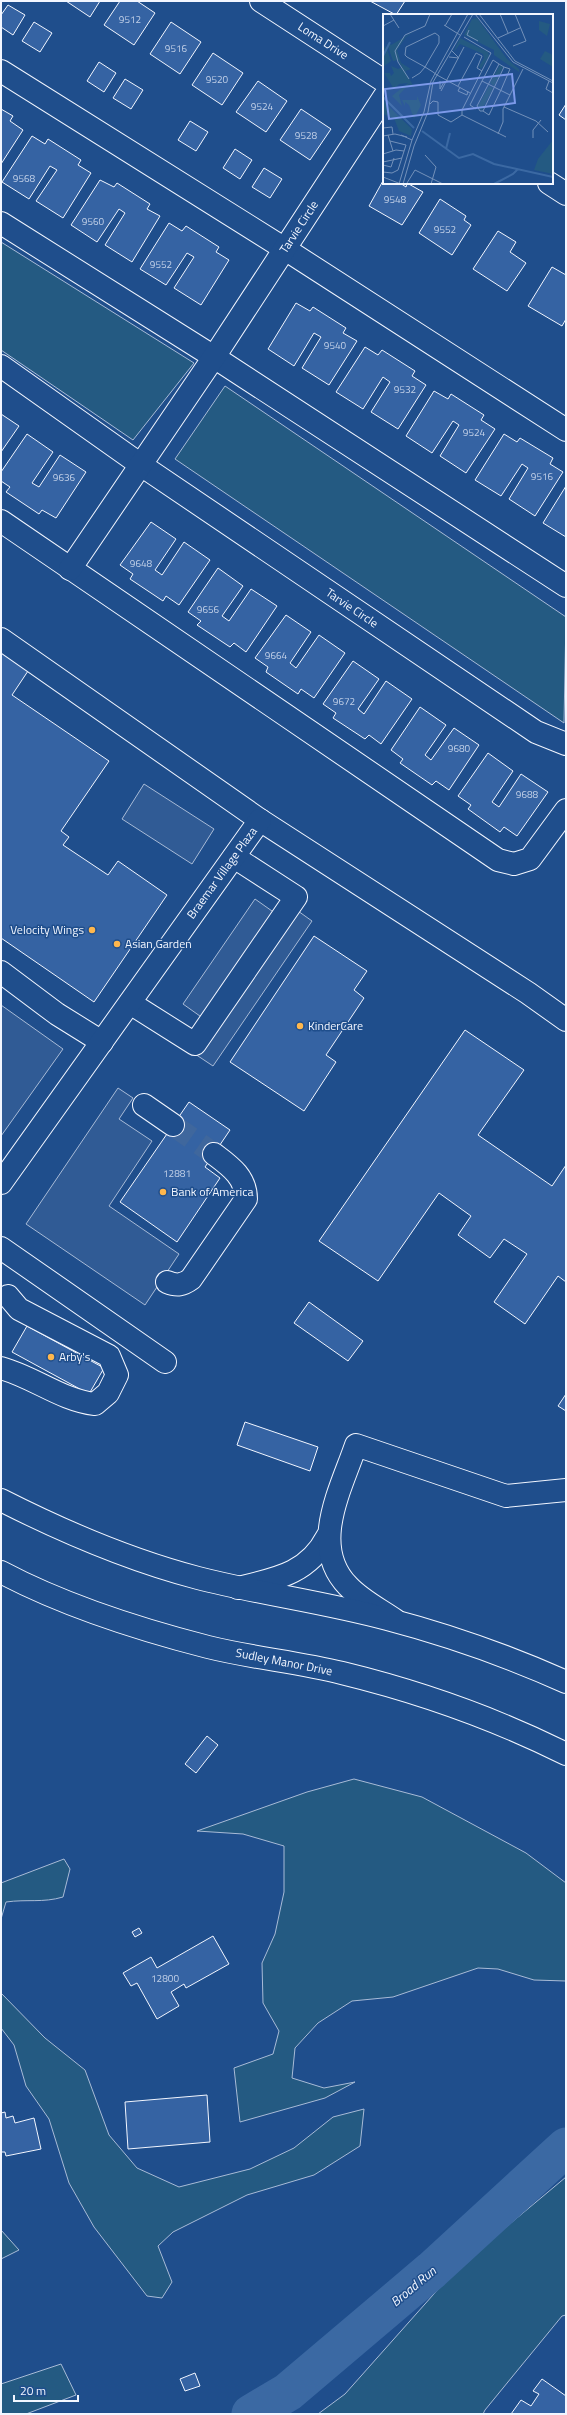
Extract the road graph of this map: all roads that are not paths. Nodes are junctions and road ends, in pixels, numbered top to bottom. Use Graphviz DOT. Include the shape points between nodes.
graph roads {
  1 [pos="261,1"];
  2 [pos="1,71"];
  3 [pos="383,80"];
  4 [pos="383,99"];
  5 [pos="551,184"];
  6 [pos="566,194"];
  7 [pos="1,223"];
  8 [pos="285,249"];
  9 [pos="214,357"];
  10 [pos="1,366"];
  11 [pos="566,430"];
  12 [pos="141,465"];
  13 [pos="1,521"];
  14 [pos="70,569"];
  15 [pos="566,586"];
  16 [pos="1,639"];
  17 [pos="566,744"];
  18 [pos="566,810"];
  19 [pos="260,820"];
  20 [pos="234,857"];
  21 [pos="1,972"];
  22 [pos="130,1003"];
  23 [pos="566,1020"];
  24 [pos="102,1042"];
  25 [pos="144,1105"];
  26 [pos="173,1125"];
  27 [pos="214,1154"];
  28 [pos="1,1183"];
  29 [pos="1,1248"];
  30 [pos="167,1282"];
  31 [pos="8,1296"];
  32 [pos="165,1362"];
  33 [pos="1,1368"];
  34 [pos="566,1490"];
  35 [pos="1,1500"];
  36 [pos="327,1537"];
  37 [pos="1,1572"];
  38 [pos="238,1588"];
  39 [pos="400,1623"];
  40 [pos="566,1682"];
  41 [pos="566,1754"];
  1 -- 3 [label="street, Loma Drive"];
  2 -- 8 [label="street"];
  4 -- 8 [label="street, Tarvie Circle"];
  5 -- 6 [label="street"];
  7 -- 9 [label="street"];
  8 -- 9 [label="street, Tarvie Circle"];
  8 -- 11 [label="street"];
  9 -- 12 [label="street, Tarvie Circle"];
  9 -- 15 [label="street"];
  10 -- 12 [label="street, Tarvie Circle"];
  12 -- 14 [label="street"];
  12 -- 17 [label="street, Tarvie Circle" via="536,732"];
  13 -- 14 [label="street"];
  14 -- 18 [label="street" via="498,860 514,864 530,859"];
  16 -- 19 [label="street, Braemar Village Plaza"];
  19 -- 20 [label="street, Braemar Village Plaza"];
  19 -- 23 [label="street"];
  20 -- 22 [label="street, Braemar Village Plaza"];
  20 -- 22 [label="street" via="296,897 195,1044"];
  21 -- 24 [label="street" via="57,1014"];
  22 -- 24 [label="street, Braemar Village Plaza"];
  24 -- 28 [label="street, Braemar Village Plaza"];
  25 -- 26 [label="street"];
  27 -- 30 [label="street" via="233,1168 242,1180 246,1199 192,1279 184,1284 174,1285"];
  29 -- 32 [label="street"];
  31 -- 33 [label="street" via="19,1309 109,1356 117,1375 108,1393 95,1404 78,1402"];
  34 -- 36 [label="street" via="506,1496 356,1445"];
  35 -- 38 [label="street" via="56,1528 131,1557"];
  36 -- 38 [label="street" via="312,1559 299,1570 285,1577"];
  36 -- 39 [label="street" via="333,1563 342,1580 361,1598"];
  37 -- 41 [label="street, Sudley Manor Drive" via="64,1601 136,1626 209,1647 340,1672 408,1690 516,1729"];
  38 -- 39 [label="street"];
  39 -- 40 [label="street" via="464,1642"];
}
